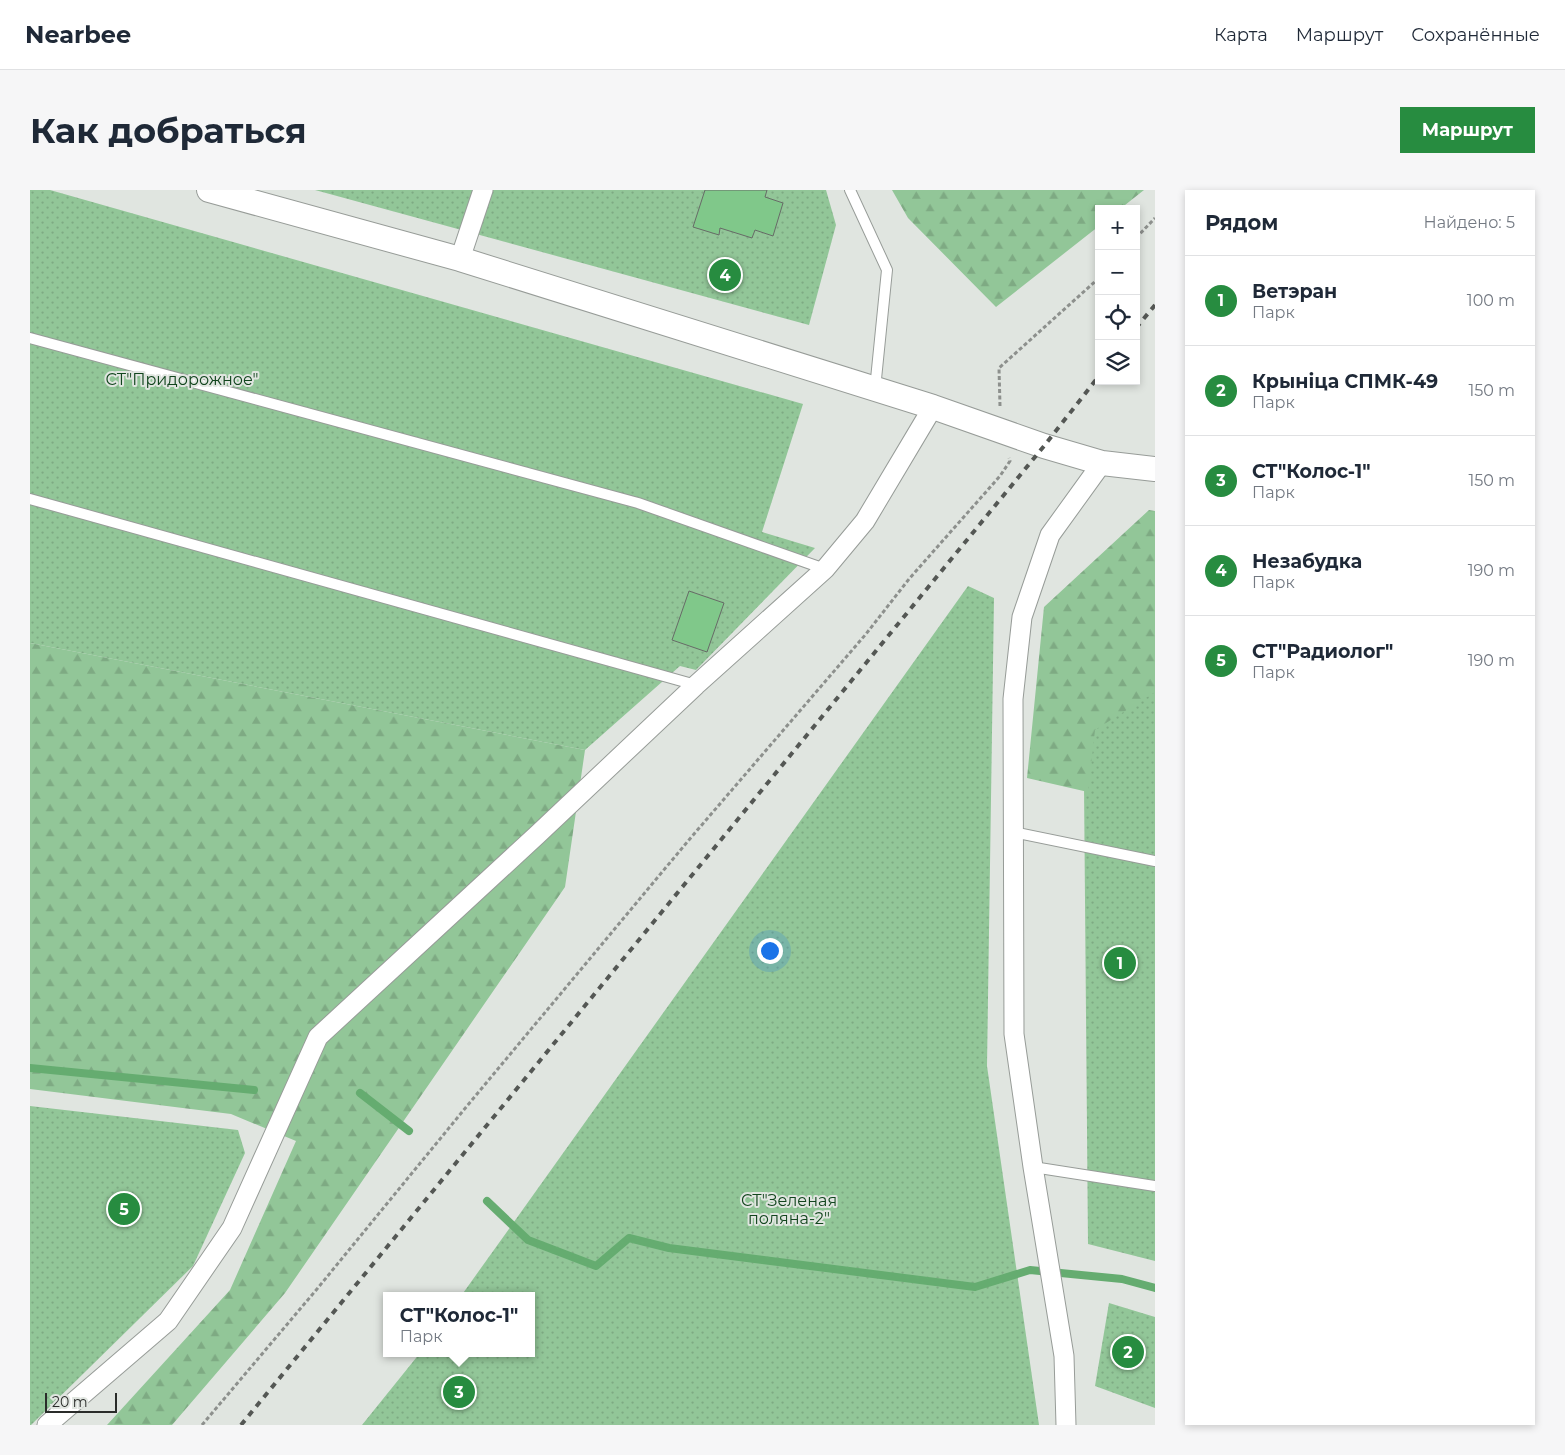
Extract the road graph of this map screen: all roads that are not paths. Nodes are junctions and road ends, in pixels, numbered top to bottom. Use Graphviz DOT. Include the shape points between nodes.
graph roads {
  1 [pos="209,190"];
  2 [pos="483,190"];
  3 [pos="850,190"];
  4 [pos="460,259"];
  5 [pos="30,338"];
  6 [pos="876,388"];
  7 [pos="933,407"];
  8 [pos="1102,462"];
  9 [pos="1155,469"];
  10 [pos="30,499"];
  11 [pos="825,569"];
  12 [pos="696,685"];
  13 [pos="1014,832"];
  14 [pos="1155,861"];
  15 [pos="1033,1167"];
  16 [pos="1155,1186"];
  17 [pos="47,1425"];
  18 [pos="1066,1425"];
  1 -- 4 [label="street"];
  2 -- 4 [label="street"];
  3 -- 6 [label="lane" via="887,270"];
  4 -- 6 [label="street"];
  5 -- 11 [label="lane" via="638,503"];
  6 -- 7 [label="street"];
  7 -- 8 [label="street" via="1044,446"];
  7 -- 11 [label="street" via="864,521"];
  8 -- 9 [label="street"];
  8 -- 13 [label="street" via="1050,534 1022,617 1014,699"];
  10 -- 12 [label="lane"];
  11 -- 12 [label="street"];
  12 -- 17 [label="street" via="318,1037 232,1228 168,1321"];
  13 -- 14 [label="lane"];
  13 -- 15 [label="street" via="1014,1034"];
  15 -- 16 [label="lane"];
  15 -- 18 [label="street" via="1064,1356"];
}
